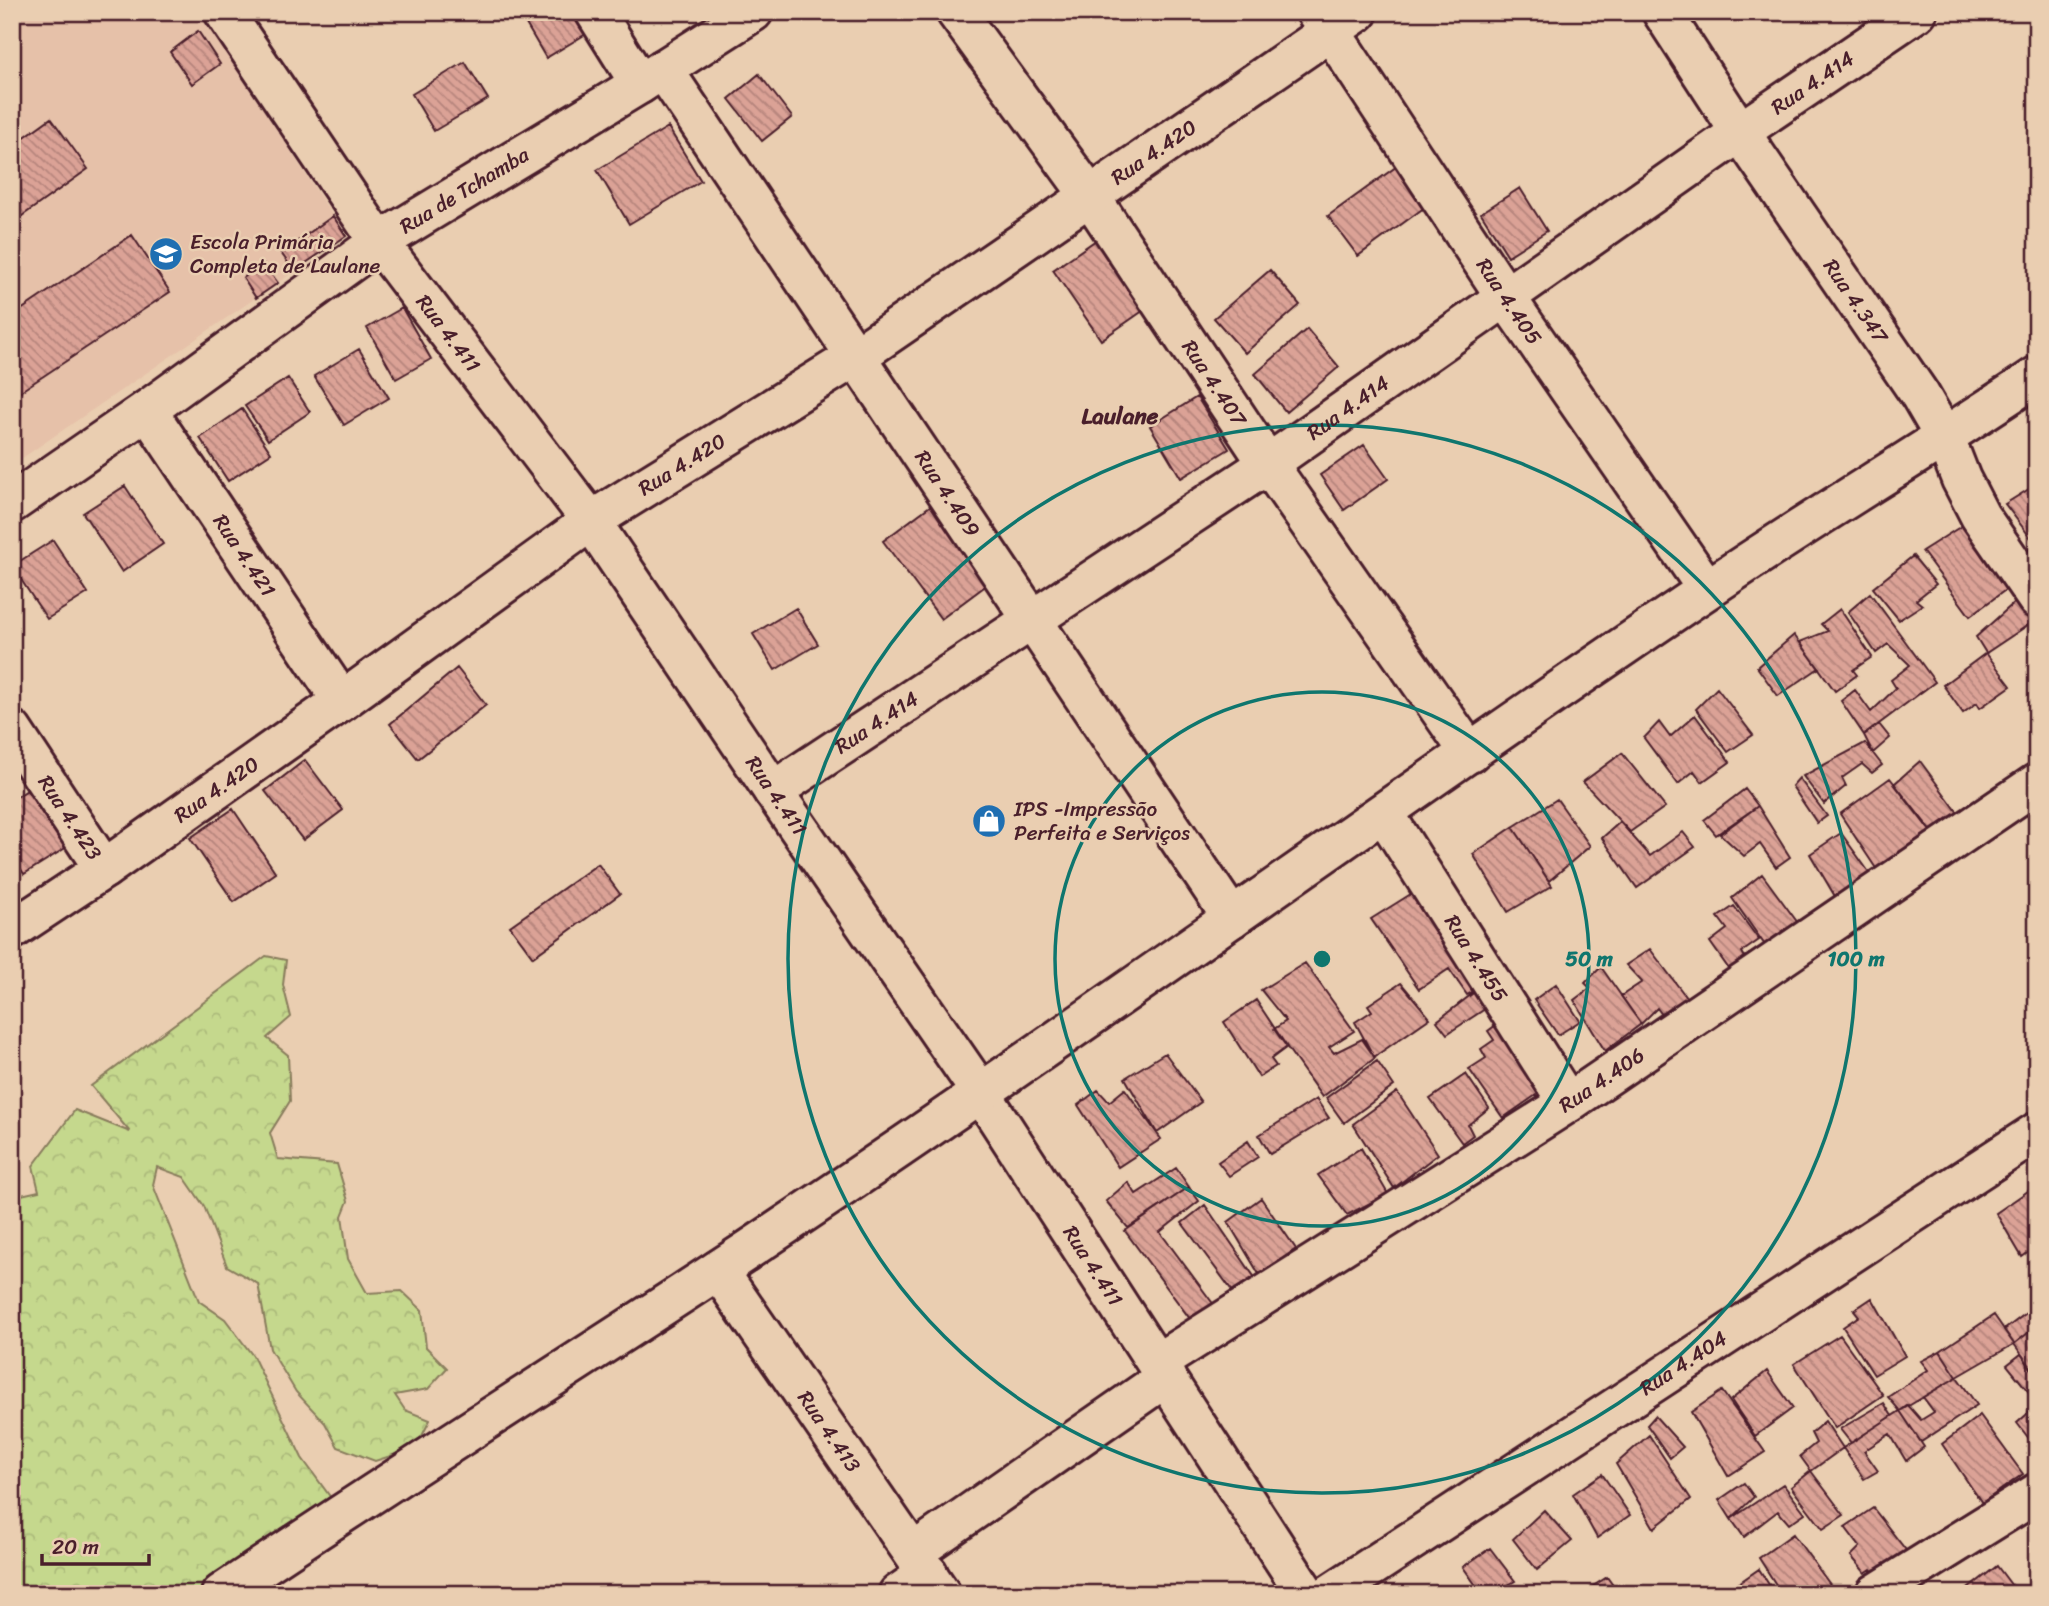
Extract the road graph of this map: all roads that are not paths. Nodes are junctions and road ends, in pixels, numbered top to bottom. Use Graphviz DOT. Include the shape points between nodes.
graph roads {
  1 [pos="224,12"];
  2 [pos="595,12"];
  3 [pos="752,12"];
  4 [pos="956,12"];
  5 [pos="1662,12"];
  6 [pos="1917,12"];
  7 [pos="1335,19"];
  8 [pos="651,76"];
  9 [pos="1740,131"];
  10 [pos="1090,196"];
  11 [pos="379,242"];
  12 [pos="1505,296"];
  13 [pos="855,357"];
  14 [pos="2037,376"];
  15 [pos="147,410"];
  16 [pos="1945,438"];
  17 [pos="1268,464"];
  18 [pos="12,503"];
  19 [pos="591,521"];
  20 [pos="1707,589"];
  21 [pos="2037,598"];
  22 [pos="1033,620"];
  23 [pos="342,701"];
  24 [pos="12,730"];
  25 [pos="1470,753"];
  26 [pos="2037,783"];
  27 [pos="773,791"];
  28 [pos="1384,813"];
  29 [pos="104,869"];
  30 [pos="1232,918"];
  31 [pos="12,930"];
  32 [pos="981,1093"];
  33 [pos="1568,1102"];
  34 [pos="2037,1132"];
  35 [pos="718,1270"];
  36 [pos="1162,1370"];
  37 [pos="2037,1493"];
  38 [pos="920,1578"];
  39 [pos="1882,1592"];
  40 [pos="221,1594"];
  41 [pos="1306,1594"];
  42 [pos="1329,1594"];
  1 -- 11 [label="street, Rua 4.411"];
  2 -- 8 [label="street, Rua 4.409"];
  3 -- 8 [label="street, Rua de Tchamba"];
  4 -- 10 [label="street, Rua 4.407"];
  5 -- 9 [label="street, Rua 4.347"];
  6 -- 9 [label="street, Rua 4.414"];
  7 -- 10 [label="street, Rua 4.420"];
  7 -- 12 [label="street, Rua 4.405"];
  8 -- 11 [label="street, Rua de Tchamba"];
  8 -- 13 [label="street, Rua 4.409"];
  9 -- 12 [label="street, Rua 4.414"];
  9 -- 16 [label="street, Rua 4.347"];
  10 -- 13 [label="street, Rua 4.420"];
  10 -- 17 [label="street, Rua 4.407"];
  11 -- 15 [label="street, Rua de Tchamba"];
  11 -- 19 [label="street, Rua 4.411"];
  12 -- 17 [label="street, Rua 4.414"];
  12 -- 20 [label="street, Rua 4.405"];
  13 -- 19 [label="street, Rua 4.420"];
  13 -- 22 [label="street, Rua 4.409"];
  14 -- 16 [label="street"];
  15 -- 18 [label="street, Rua de Tchamba"];
  15 -- 23 [label="street, Rua 4.421"];
  16 -- 20 [label="street"];
  16 -- 21 [label="street, Rua 4.347" via="1980,516"];
  17 -- 22 [label="street, Rua 4.414"];
  17 -- 25 [label="street, Rua 4.407"];
  19 -- 23 [label="street, Rua 4.420"];
  19 -- 27 [label="street, Rua 4.411"];
  20 -- 25 [label="street"];
  22 -- 27 [label="street, Rua 4.414"];
  22 -- 30 [label="street, Rua 4.409"];
  23 -- 29 [label="street, Rua 4.420"];
  24 -- 29 [label="street, Rua 4.423"];
  25 -- 28 [label="street"];
  26 -- 33 [label="street, Rua 4.406"];
  27 -- 32 [label="street, Rua 4.411"];
  28 -- 30 [label="street"];
  28 -- 33 [label="street, Rua 4.455"];
  29 -- 31 [label="street, Rua 4.420"];
  30 -- 32 [label="street"];
  32 -- 35 [label="street"];
  32 -- 36 [label="street, Rua 4.411"];
  33 -- 36 [label="street, Rua 4.406"];
  34 -- 42 [label="street, Rua 4.404"];
  35 -- 38 [label="street, Rua 4.413"];
  35 -- 40 [label="street"];
  36 -- 38 [label="street, Rua 4.406"];
  36 -- 41 [label="street, Rua 4.411"];
  37 -- 39 [label="street"];
}
